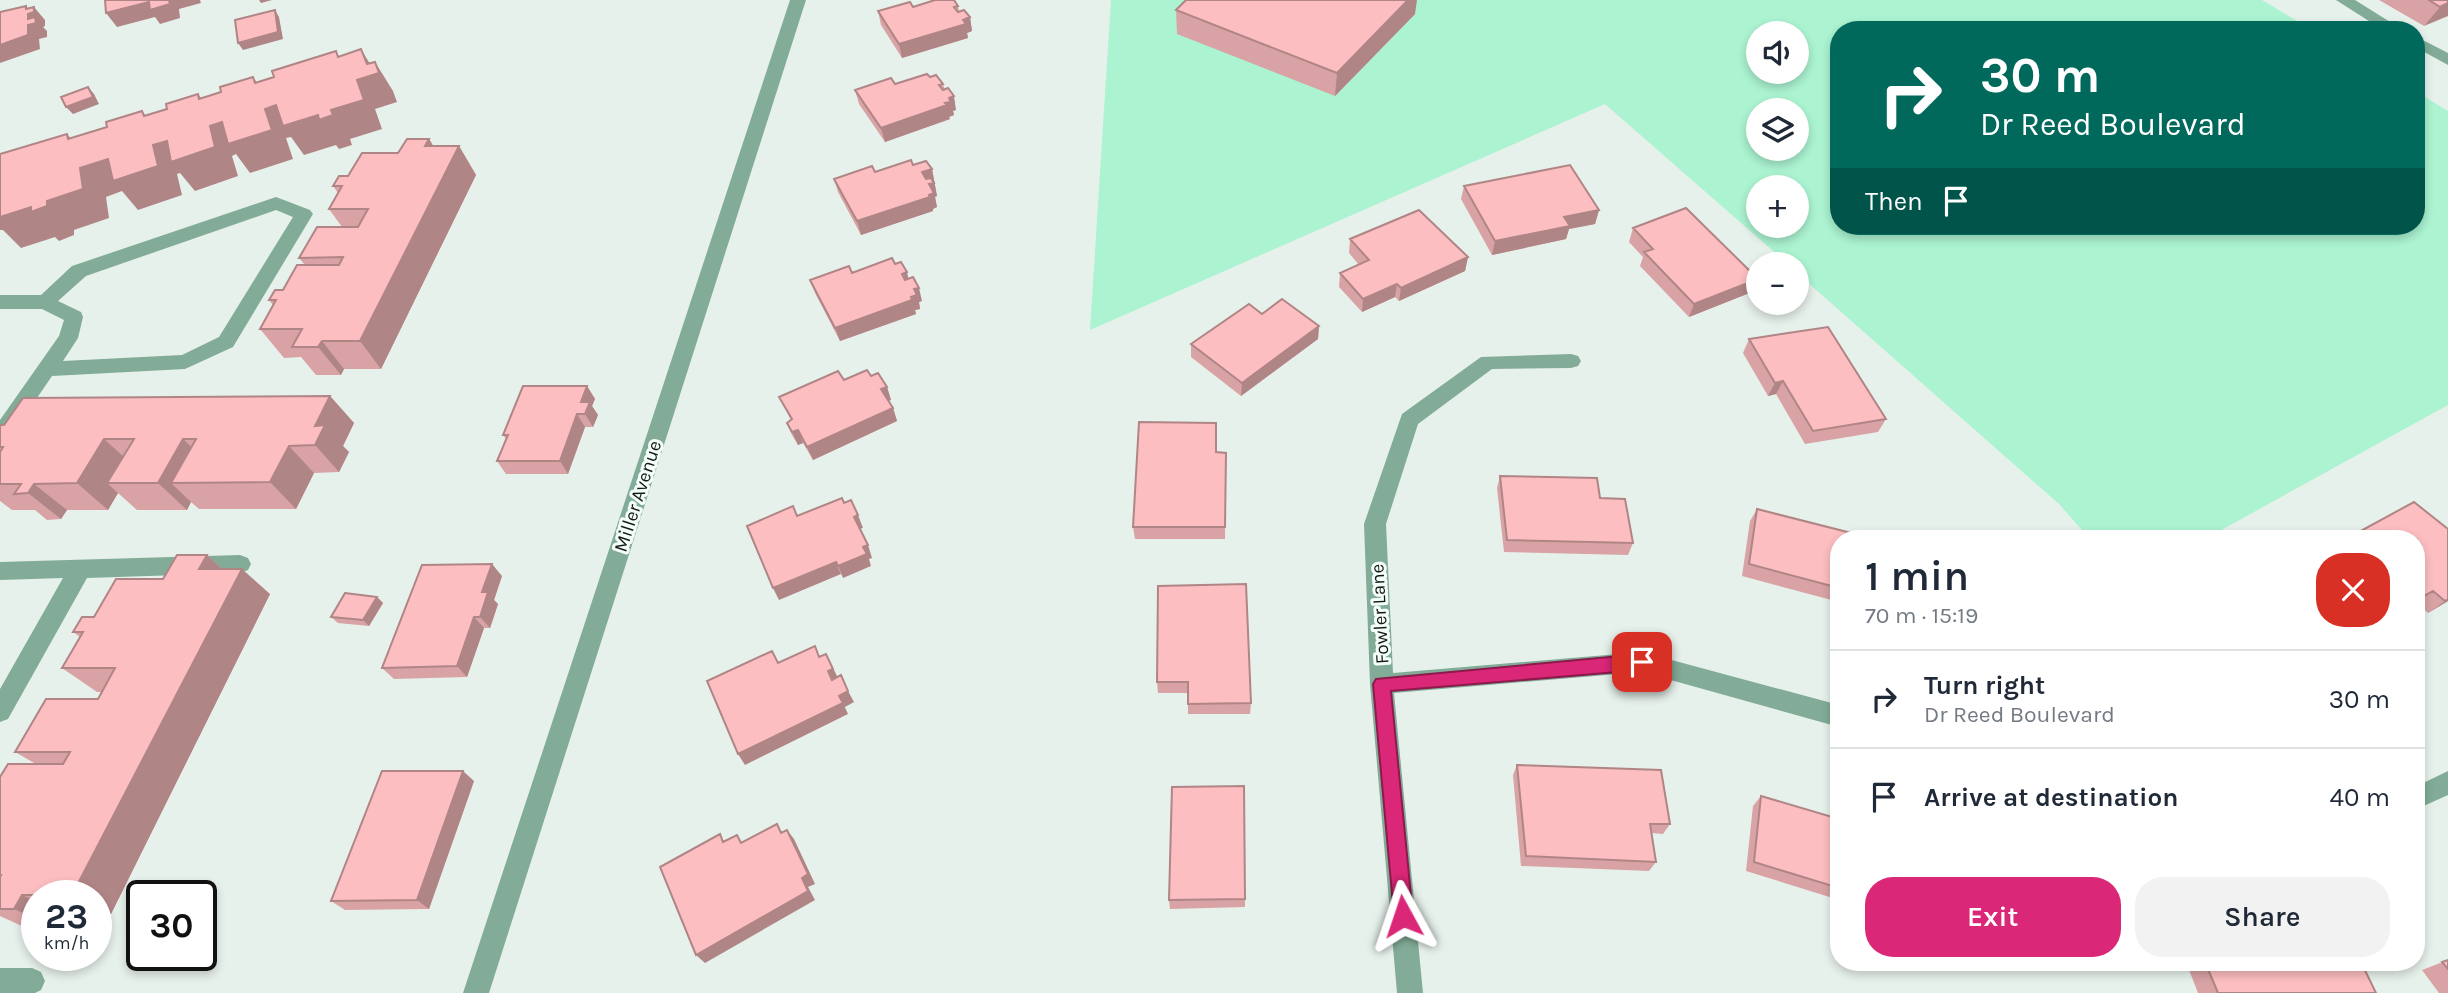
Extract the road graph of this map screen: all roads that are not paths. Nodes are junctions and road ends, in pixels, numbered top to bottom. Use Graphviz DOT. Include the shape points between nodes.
graph roads {
  1 [pos="798,0"];
  2 [pos="2344,0"];
  3 [pos="2380,21"];
  4 [pos="2425,47"];
  5 [pos="2448,60"];
  6 [pos="0,302"];
  7 [pos="45,302"];
  8 [pos="1571,361"];
  9 [pos="46,369"];
  10 [pos="0,436"];
  11 [pos="240,564"];
  12 [pos="80,569"];
  13 [pos="0,571"];
  14 [pos="1382,684"];
  15 [pos="0,710"];
  16 [pos="1830,714"];
  17 [pos="2448,782"];
  18 [pos="2425,794"];
  19 [pos="0,981"];
  20 [pos="32,981"];
  21 [pos="476,993"];
  22 [pos="1410,993"];
  1 -- 21 [label="street, Miller Avenue"];
  2 -- 3 [label="street"];
  4 -- 5 [label="street"];
  6 -- 7 [label="street"];
  7 -- 9 [label="street" via="74,317 68,338"];
  7 -- 9 [label="street" via="79,271 276,203 304,214 226,342 185,362"];
  8 -- 14 [label="street, Fowler Lane" via="1488,362 1409,420 1375,524"];
  9 -- 10 [label="street"];
  11 -- 12 [label="street"];
  12 -- 13 [label="street"];
  12 -- 15 [label="street"];
  14 -- 16 [label="street" via="1642,662"];
  14 -- 22 [label="street, Fowler Lane"];
  17 -- 18 [label="street"];
  19 -- 20 [label="street"];
}
